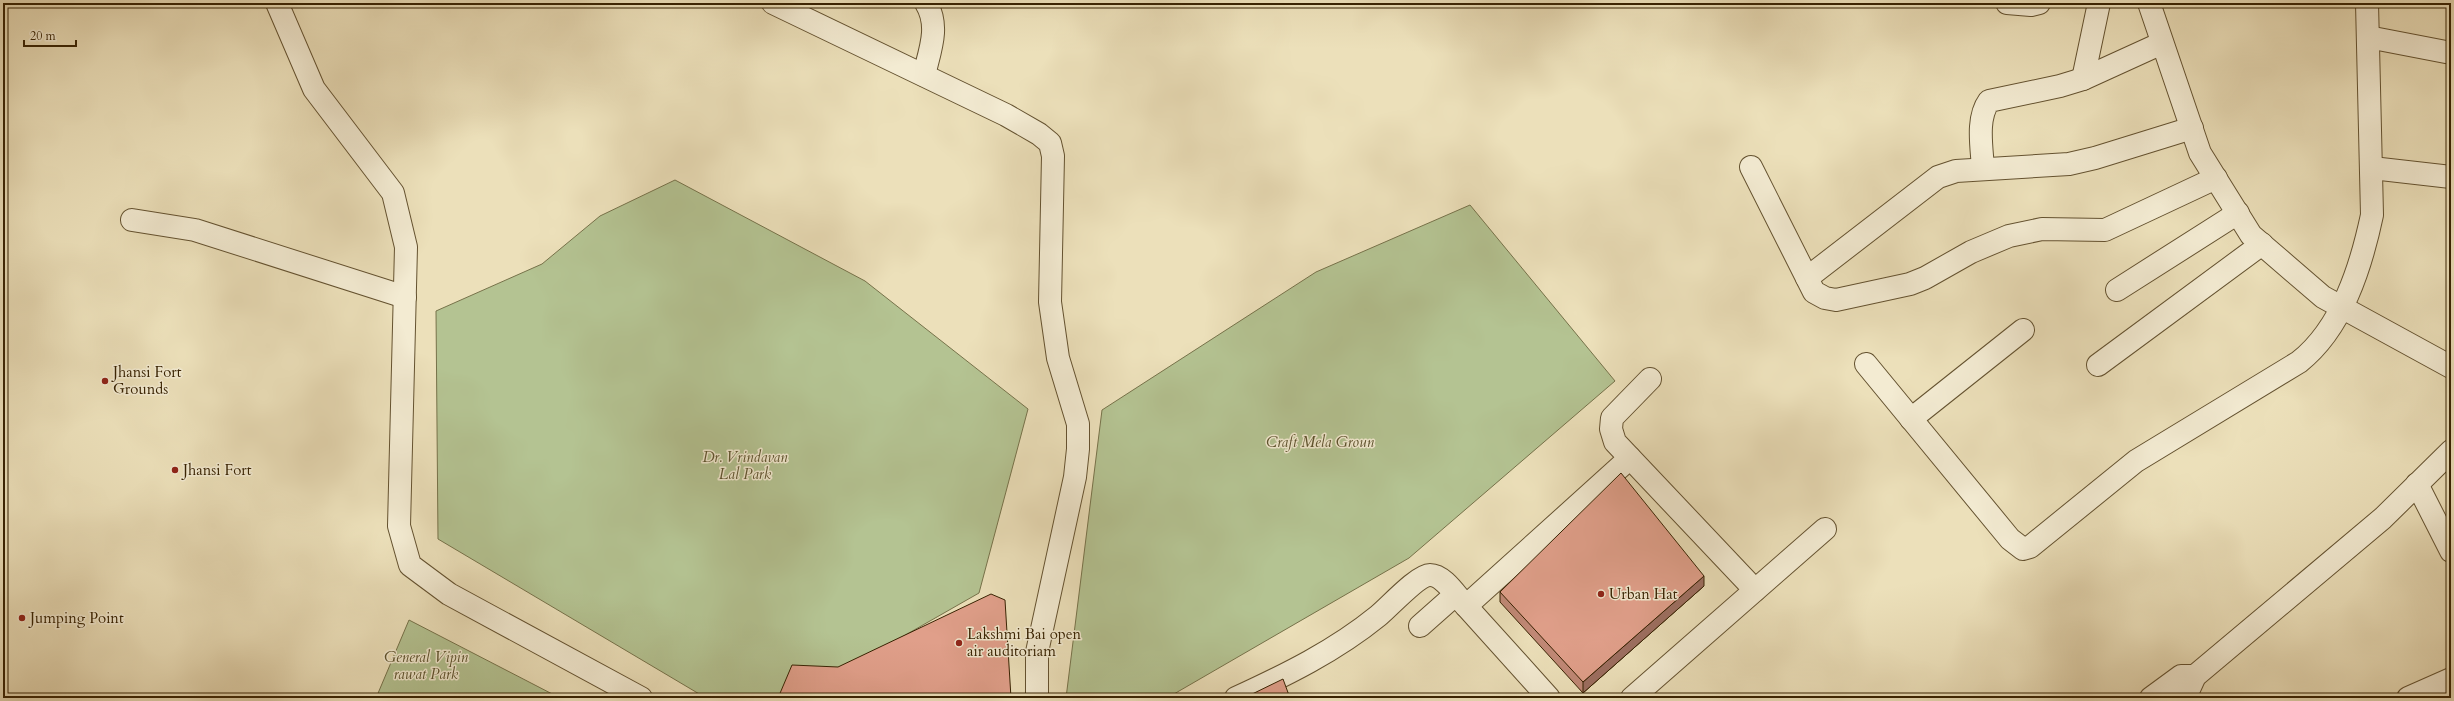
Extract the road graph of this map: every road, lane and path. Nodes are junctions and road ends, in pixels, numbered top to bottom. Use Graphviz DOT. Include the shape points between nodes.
graph roads {
  1 [pos="278,3"];
  2 [pos="773,3"];
  3 [pos="926,3"];
  4 [pos="2007,3"];
  5 [pos="2038,3"];
  6 [pos="2099,3"];
  7 [pos="2149,3"];
  8 [pos="2367,3"];
  9 [pos="2368,37"];
  10 [pos="2162,43"];
  11 [pos="2451,53"];
  12 [pos="924,75"];
  13 [pos="2083,79"];
  14 [pos="2192,128"];
  15 [pos="1751,167"];
  16 [pos="2372,168"];
  17 [pos="1983,169"];
  18 [pos="2451,177"];
  19 [pos="2216,178"];
  20 [pos="2238,213"];
  21 [pos="132,220"];
  22 [pos="2262,244"];
  23 [pos="1807,278"];
  24 [pos="2117,290"];
  25 [pos="405,296"];
  26 [pos="2342,307"];
  27 [pos="2023,330"];
  28 [pos="1866,364"];
  29 [pos="2098,365"];
  30 [pos="2451,367"];
  31 [pos="1650,378"];
  32 [pos="1911,419"];
  33 [pos="2451,451"];
  34 [pos="1630,458"];
  35 [pos="2417,484"];
  36 [pos="1825,529"];
  37 [pos="2451,551"];
  38 [pos="1755,590"];
  39 [pos="1460,600"];
  40 [pos="1420,626"];
  41 [pos="2451,679"];
  42 [pos="2174,692"];
  43 [pos="641,698"];
  44 [pos="1037,698"];
  45 [pos="1236,698"];
  46 [pos="1548,698"];
  47 [pos="1632,698"];
  48 [pos="2151,698"];
  49 [pos="2408,698"];
  1 -- 25 [label="street" via="314,89 393,193 406,247"];
  2 -- 12 [label="street"];
  3 -- 12 [label="street" via="931,11 934,28"];
  4 -- 5 [label="street"];
  6 -- 13 [label="street"];
  7 -- 10 [label="street"];
  8 -- 9 [label="street"];
  9 -- 11 [label="street"];
  9 -- 16 [label="street"];
  10 -- 13 [label="street"];
  10 -- 14 [label="street"];
  12 -- 44 [label="street" via="1006,114 1039,134 1050,144 1054,156 1050,302 1058,358 1078,424 1078,449 1075,477 1037,652"];
  13 -- 17 [label="street" via="1989,102 1983,110 1982,121"];
  14 -- 17 [label="street" via="2069,164"];
  14 -- 19 [label="street" via="2200,153"];
  15 -- 23 [label="street"];
  16 -- 18 [label="street"];
  16 -- 26 [label="street" via="2372,215 2366,243"];
  17 -- 23 [label="street" via="1956,171 1938,177"];
  19 -- 20 [label="street"];
  19 -- 23 [label="street" via="2105,230 2042,229 1989,243 1910,284 1836,300 1814,292"];
  20 -- 22 [label="street" via="2251,235"];
  20 -- 24 [label="street"];
  21 -- 25 [label="street" via="195,230"];
  22 -- 26 [label="street" via="2324,297"];
  22 -- 29 [label="street"];
  25 -- 43 [label="street" via="399,526 410,565 449,594"];
  26 -- 30 [label="street"];
  26 -- 32 [label="street" via="2324,338 2299,362 2136,461 2030,548 2018,547 2010,539"];
  27 -- 32 [label="street"];
  28 -- 32 [label="street"];
  31 -- 34 [label="street" via="1612,418 1611,429 1615,442"];
  33 -- 35 [label="street"];
  34 -- 38 [label="street"];
  34 -- 39 [label="street"];
  35 -- 37 [label="street"];
  35 -- 42 [label="street" via="2383,518"];
  36 -- 38 [label="street"];
  38 -- 47 [label="street"];
  39 -- 40 [label="street"];
  39 -- 45 [label="street" via="1440,578 1430,575 1421,577 1364,628 1293,671"];
  39 -- 46 [label="street"];
  41 -- 49 [label="street"];
  42 -- 48 [label="street"];
}
